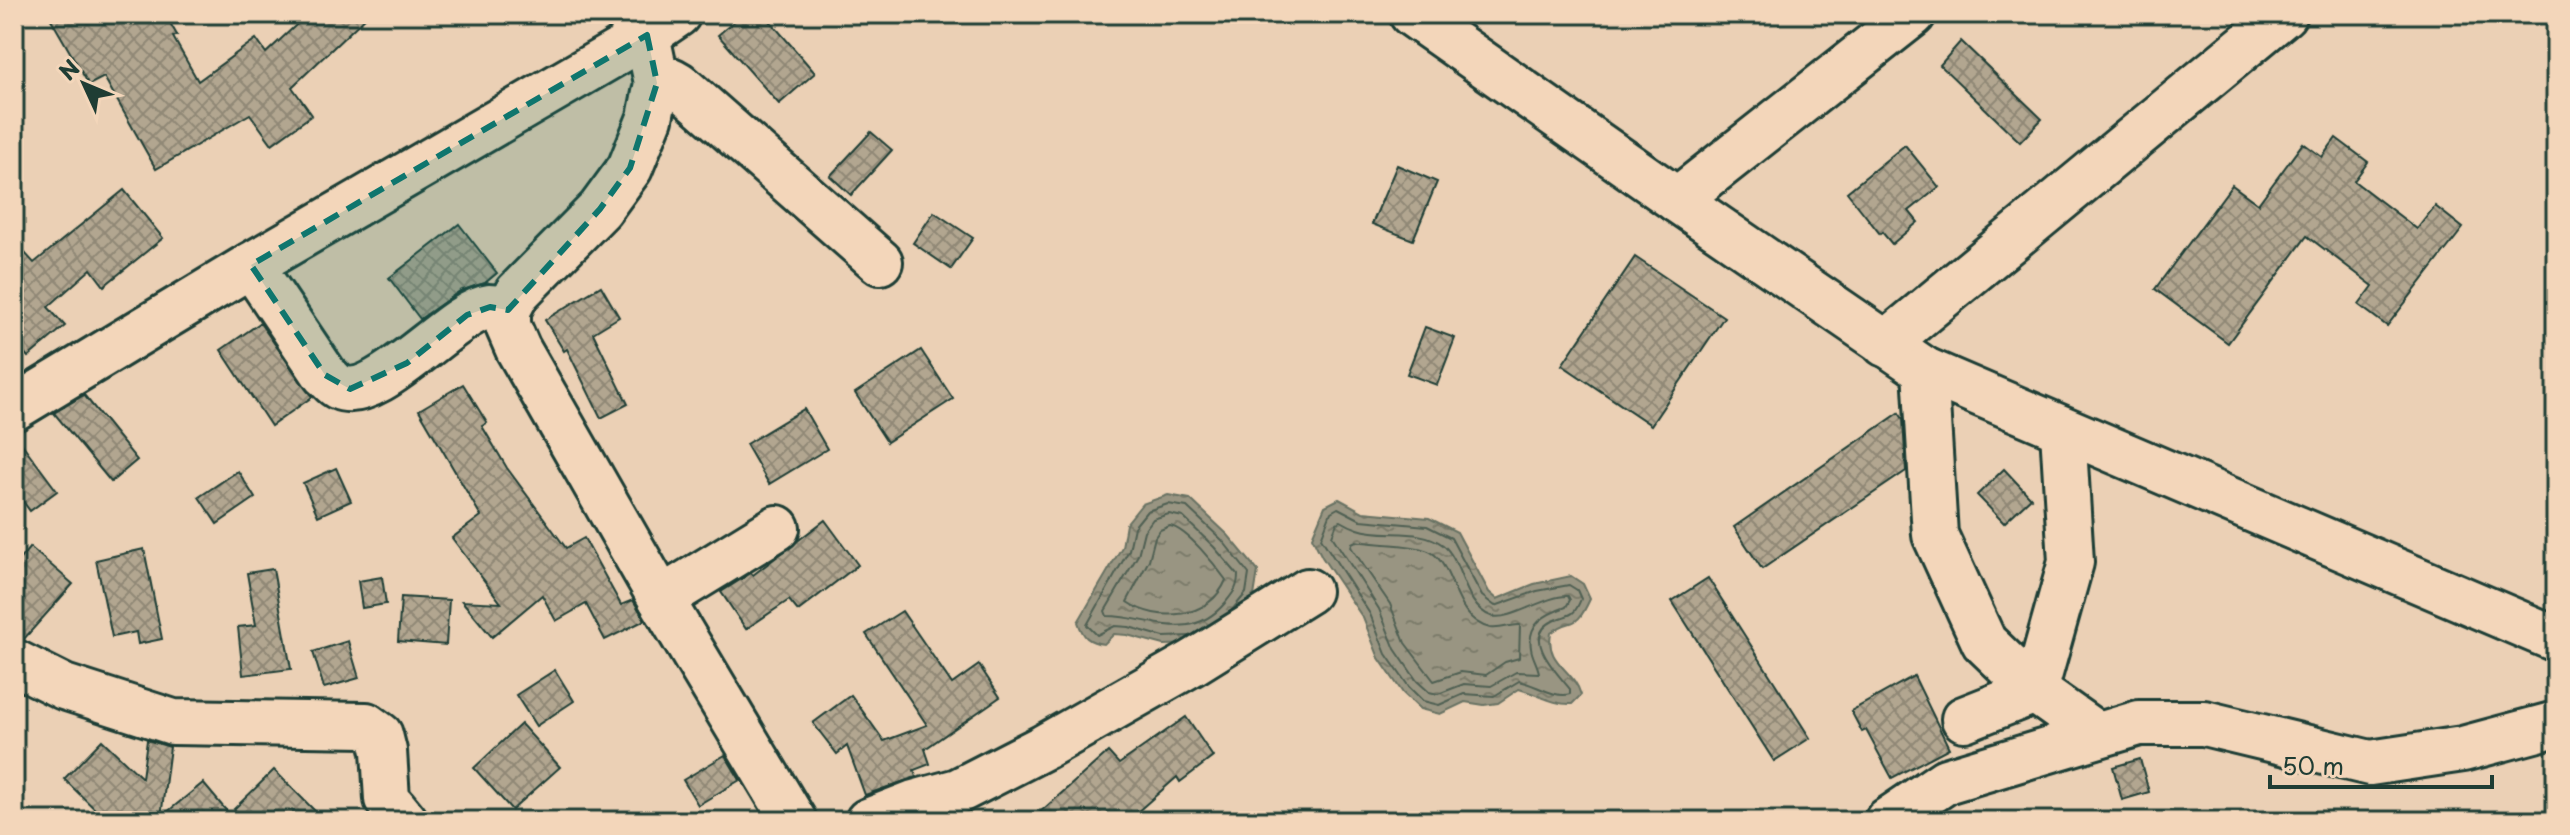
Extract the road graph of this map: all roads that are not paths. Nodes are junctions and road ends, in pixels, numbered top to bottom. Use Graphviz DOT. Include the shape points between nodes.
graph roads {
  1 [pos="1412,14"];
  2 [pos="1913,14"];
  3 [pos="2284,14"];
  4 [pos="651,21"];
  5 [pos="657,83"];
  6 [pos="1677,200"];
  7 [pos="880,262"];
  8 [pos="251,265"];
  9 [pos="508,310"];
  10 [pos="1885,344"];
  11 [pos="1925,370"];
  12 [pos="14,408"];
  13 [pos="2063,430"];
  14 [pos="777,528"];
  15 [pos="1308,591"];
  16 [pos="661,599"];
  17 [pos="2556,639"];
  18 [pos="14,662"];
  19 [pos="2035,691"];
  20 [pos="1964,719"];
  21 [pos="2556,724"];
  22 [pos="2097,735"];
  23 [pos="405,821"];
  24 [pos="794,821"];
  25 [pos="868,821"];
  26 [pos="1887,821"];
  1 -- 6 [label="street"];
  2 -- 6 [label="street"];
  3 -- 10 [label="street"];
  4 -- 5 [label="street"];
  4 -- 8 [label="street"];
  5 -- 7 [label="street" via="678,84"];
  5 -- 9 [label="street" via="630,168 600,209 517,293"];
  6 -- 10 [label="street"];
  8 -- 9 [label="street" via="338,387 364,385 407,363 467,315 490,307"];
  8 -- 12 [label="street"];
  9 -- 16 [label="street" via="518,349"];
  10 -- 11 [label="street"];
  11 -- 13 [label="street"];
  11 -- 19 [label="street" via="1935,535 1984,642"];
  13 -- 17 [label="street"];
  13 -- 19 [label="street" via="2071,562"];
  14 -- 16 [label="street"];
  15 -- 25 [label="street" via="1044,747 958,791"];
  16 -- 24 [label="street"];
  18 -- 23 [label="street" via="64,687 173,722 366,725 380,735 387,799"];
  19 -- 20 [label="street"];
  19 -- 22 [label="street"];
  21 -- 22 [label="street" via="2463,749 2370,763 2204,723 2139,723"];
  22 -- 26 [label="street" via="1946,781"];
}
